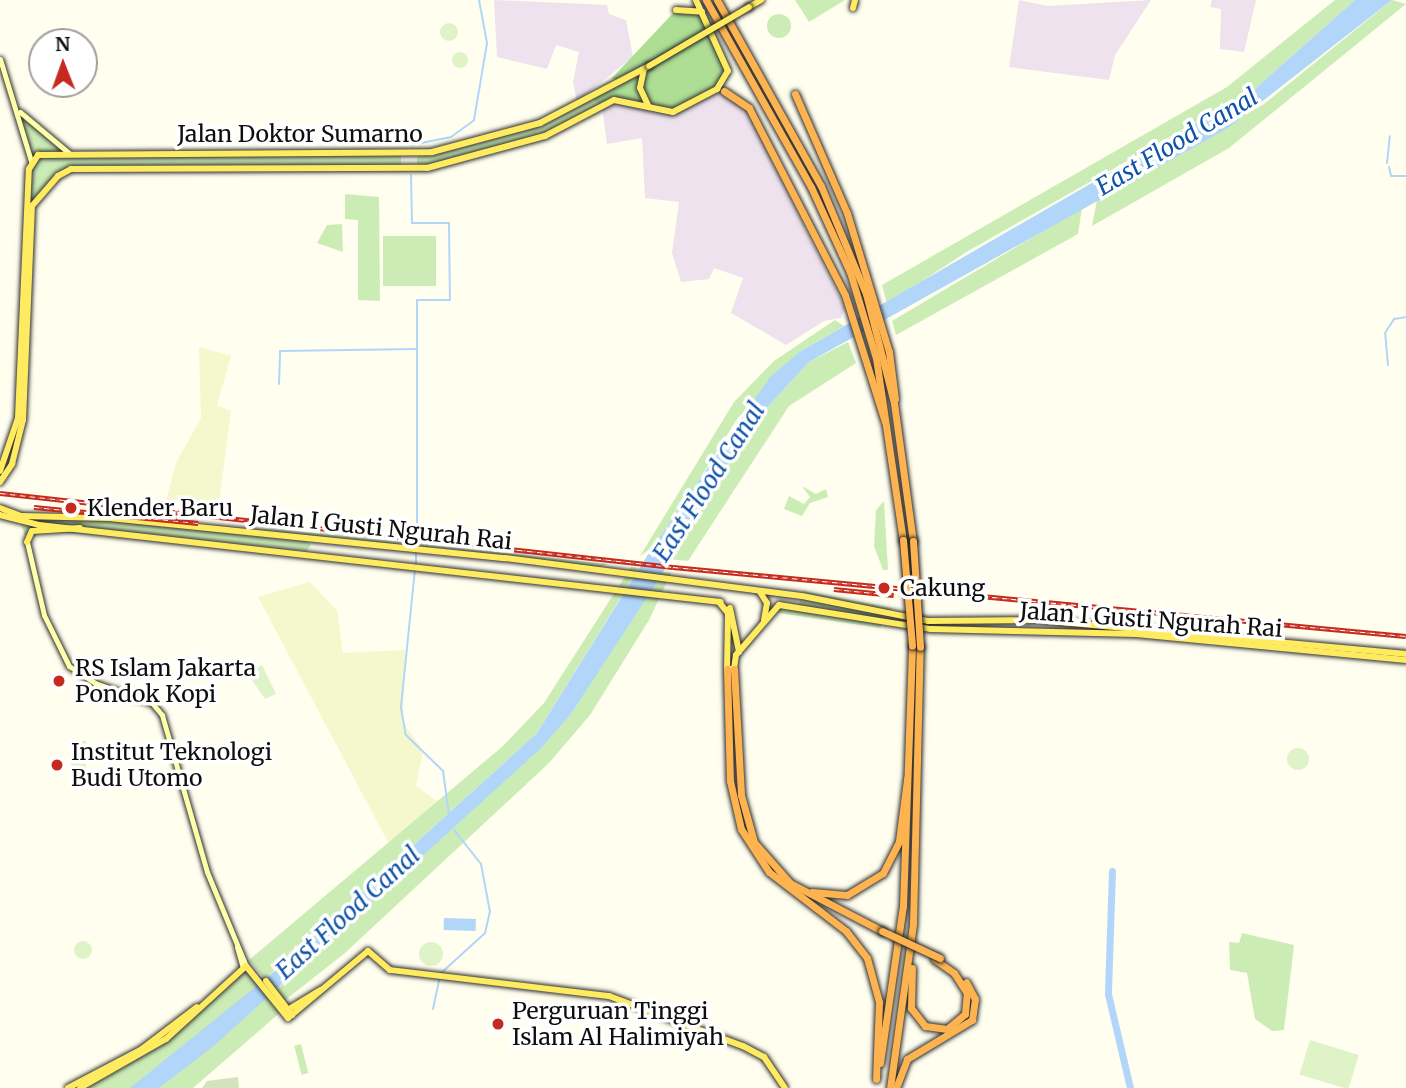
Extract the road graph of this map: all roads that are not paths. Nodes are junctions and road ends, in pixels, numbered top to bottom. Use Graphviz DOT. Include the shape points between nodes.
graph roads {
  1 [pos="696,0"];
  2 [pos="706,0"];
  3 [pos="717,0"];
  4 [pos="761,0"];
  5 [pos="855,0"];
  6 [pos="853,8"];
  7 [pos="676,10"];
  8 [pos="702,12"];
  9 [pos="0,59"];
  10 [pos="647,67"];
  11 [pos="724,91"];
  12 [pos="795,94"];
  13 [pos="649,107"];
  14 [pos="18,110"];
  15 [pos="70,153"];
  16 [pos="31,162"];
  17 [pos="869,293"];
  18 [pos="24,362"];
  19 [pos="894,403"];
  20 [pos="890,435"];
  21 [pos="0,471"];
  22 [pos="0,482"];
  23 [pos="0,508"];
  24 [pos="0,514"];
  25 [pos="20,521"];
  26 [pos="85,526"];
  27 [pos="27,542"];
  28 [pos="505,558"];
  29 [pos="503,576"];
  30 [pos="759,590"];
  31 [pos="719,602"];
  32 [pos="750,644"];
  33 [pos="1303,646"];
  34 [pos="739,652"];
  35 [pos="1403,656"];
  36 [pos="730,669"];
  37 [pos="913,739"];
  38 [pos="782,883"];
  39 [pos="801,890"];
  40 [pos="879,933"];
  41 [pos="912,934"];
  42 [pos="937,959"];
  43 [pos="243,965"];
  44 [pos="118,1067"];
  45 [pos="875,1084"];
  46 [pos="68,1088"];
  47 [pos="80,1088"];
  48 [pos="785,1088"];
  49 [pos="890,1088"];
  50 [pos="896,1088"];
  1 -- 8 [label="main road"];
  2 -- 20 [label="highway" via="811,187 858,299 876,358"];
  3 -- 17 [label="highway" via="821,186"];
  4 -- 10 [label="main road, Jalan Doktor Sumarno, bridge"];
  5 -- 6 [label="main road"];
  7 -- 8 [label="main road"];
  8 -- 13 [label="main road, Jalan Doktor Sumarno" via="727,60 724,81 673,112"];
  9 -- 14 [label="main road"];
  10 -- 13 [label="main road" via="640,86"];
  10 -- 15 [label="main road, Jalan Doktor Sumarno" via="540,123 432,152"];
  11 -- 20 [label="highway" via="749,108 851,308"];
  12 -- 17 [label="highway" via="844,203"];
  13 -- 18 [label="main road, Jalan Doktor Sumarno" via="614,100 545,136 427,168 71,169 39,194 31,212"];
  14 -- 15 [label="main road"];
  14 -- 16 [label="main road"];
  15 -- 16 [label="main road, Jalan Doktor Sumarno" via="42,154"];
  16 -- 18 [label="main road"];
  17 -- 19 [label="highway"];
  17 -- 19 [label="highway" via="885,339"];
  18 -- 21 [label="main road" via="13,446"];
  18 -- 22 [label="main road" via="19,447"];
  19 -- 41 [label="highway, bridge" via="913,541 920,647 922,791"];
  20 -- 37 [label="highway, bridge" via="912,646"];
  23 -- 28 [label="main road, Jalan I Gusti Ngurah Rai" via="21,516 109,518"];
  24 -- 25 [label="main road, Jalan I Gusti Ngurah Rai"];
  25 -- 26 [label="main road, Jalan I Gusti Ngurah Rai"];
  25 -- 27 [label="main road"];
  26 -- 27 [label="main road" via="67,533 32,531"];
  26 -- 29 [label="main road, Jalan I Gusti Ngurah Rai"];
  27 -- 43 [label="main road" via="44,615 69,666 160,710 207,872"];
  28 -- 29 [label="main road"];
  28 -- 30 [label="main road, Jalan I Gusti Ngurah Rai"];
  29 -- 31 [label="main road, Jalan I Gusti Ngurah Rai"];
  30 -- 32 [label="main road, Jalan I Gusti Ngurah Rai" via="766,611"];
  30 -- 33 [label="main road, Jalan I Gusti Ngurah Rai" via="928,621 1039,620"];
  31 -- 34 [label="main road" via="732,611"];
  31 -- 36 [label="main road" via="728,612"];
  32 -- 33 [label="main road, Jalan I Gusti Ngurah Rai" via="779,605 931,629 1136,634"];
  32 -- 34 [label="main road, Jalan I Gusti Ngurah Rai"];
  33 -- 35 [label="main road, Jalan I Gusti Ngurah Rai"];
  34 -- 36 [label="main road"];
  36 -- 38 [label="highway" via="733,800 747,842"];
  36 -- 39 [label="highway" via="749,831 774,868"];
  37 -- 39 [label="highway" via="899,841 883,873 847,895"];
  37 -- 45 [label="highway" via="898,959"];
  38 -- 40 [label="highway"];
  38 -- 45 [label="highway" via="846,931 867,958 879,1002"];
  39 -- 40 [label="highway"];
  40 -- 42 [label="highway, bridge"];
  41 -- 42 [label="highway" via="911,1009 921,1024 941,1030 961,1020 968,998 954,973"];
  41 -- 49 [label="highway"];
  42 -- 50 [label="highway" via="971,989 972,1020 907,1059"];
  43 -- 44 [label="main road" via="166,1035"];
  43 -- 48 [label="main road" via="256,971 286,1010 323,989 368,951 387,969 609,996 743,1046 764,1057"];
  44 -- 46 [label="main road"];
  44 -- 47 [label="main road"];
}
